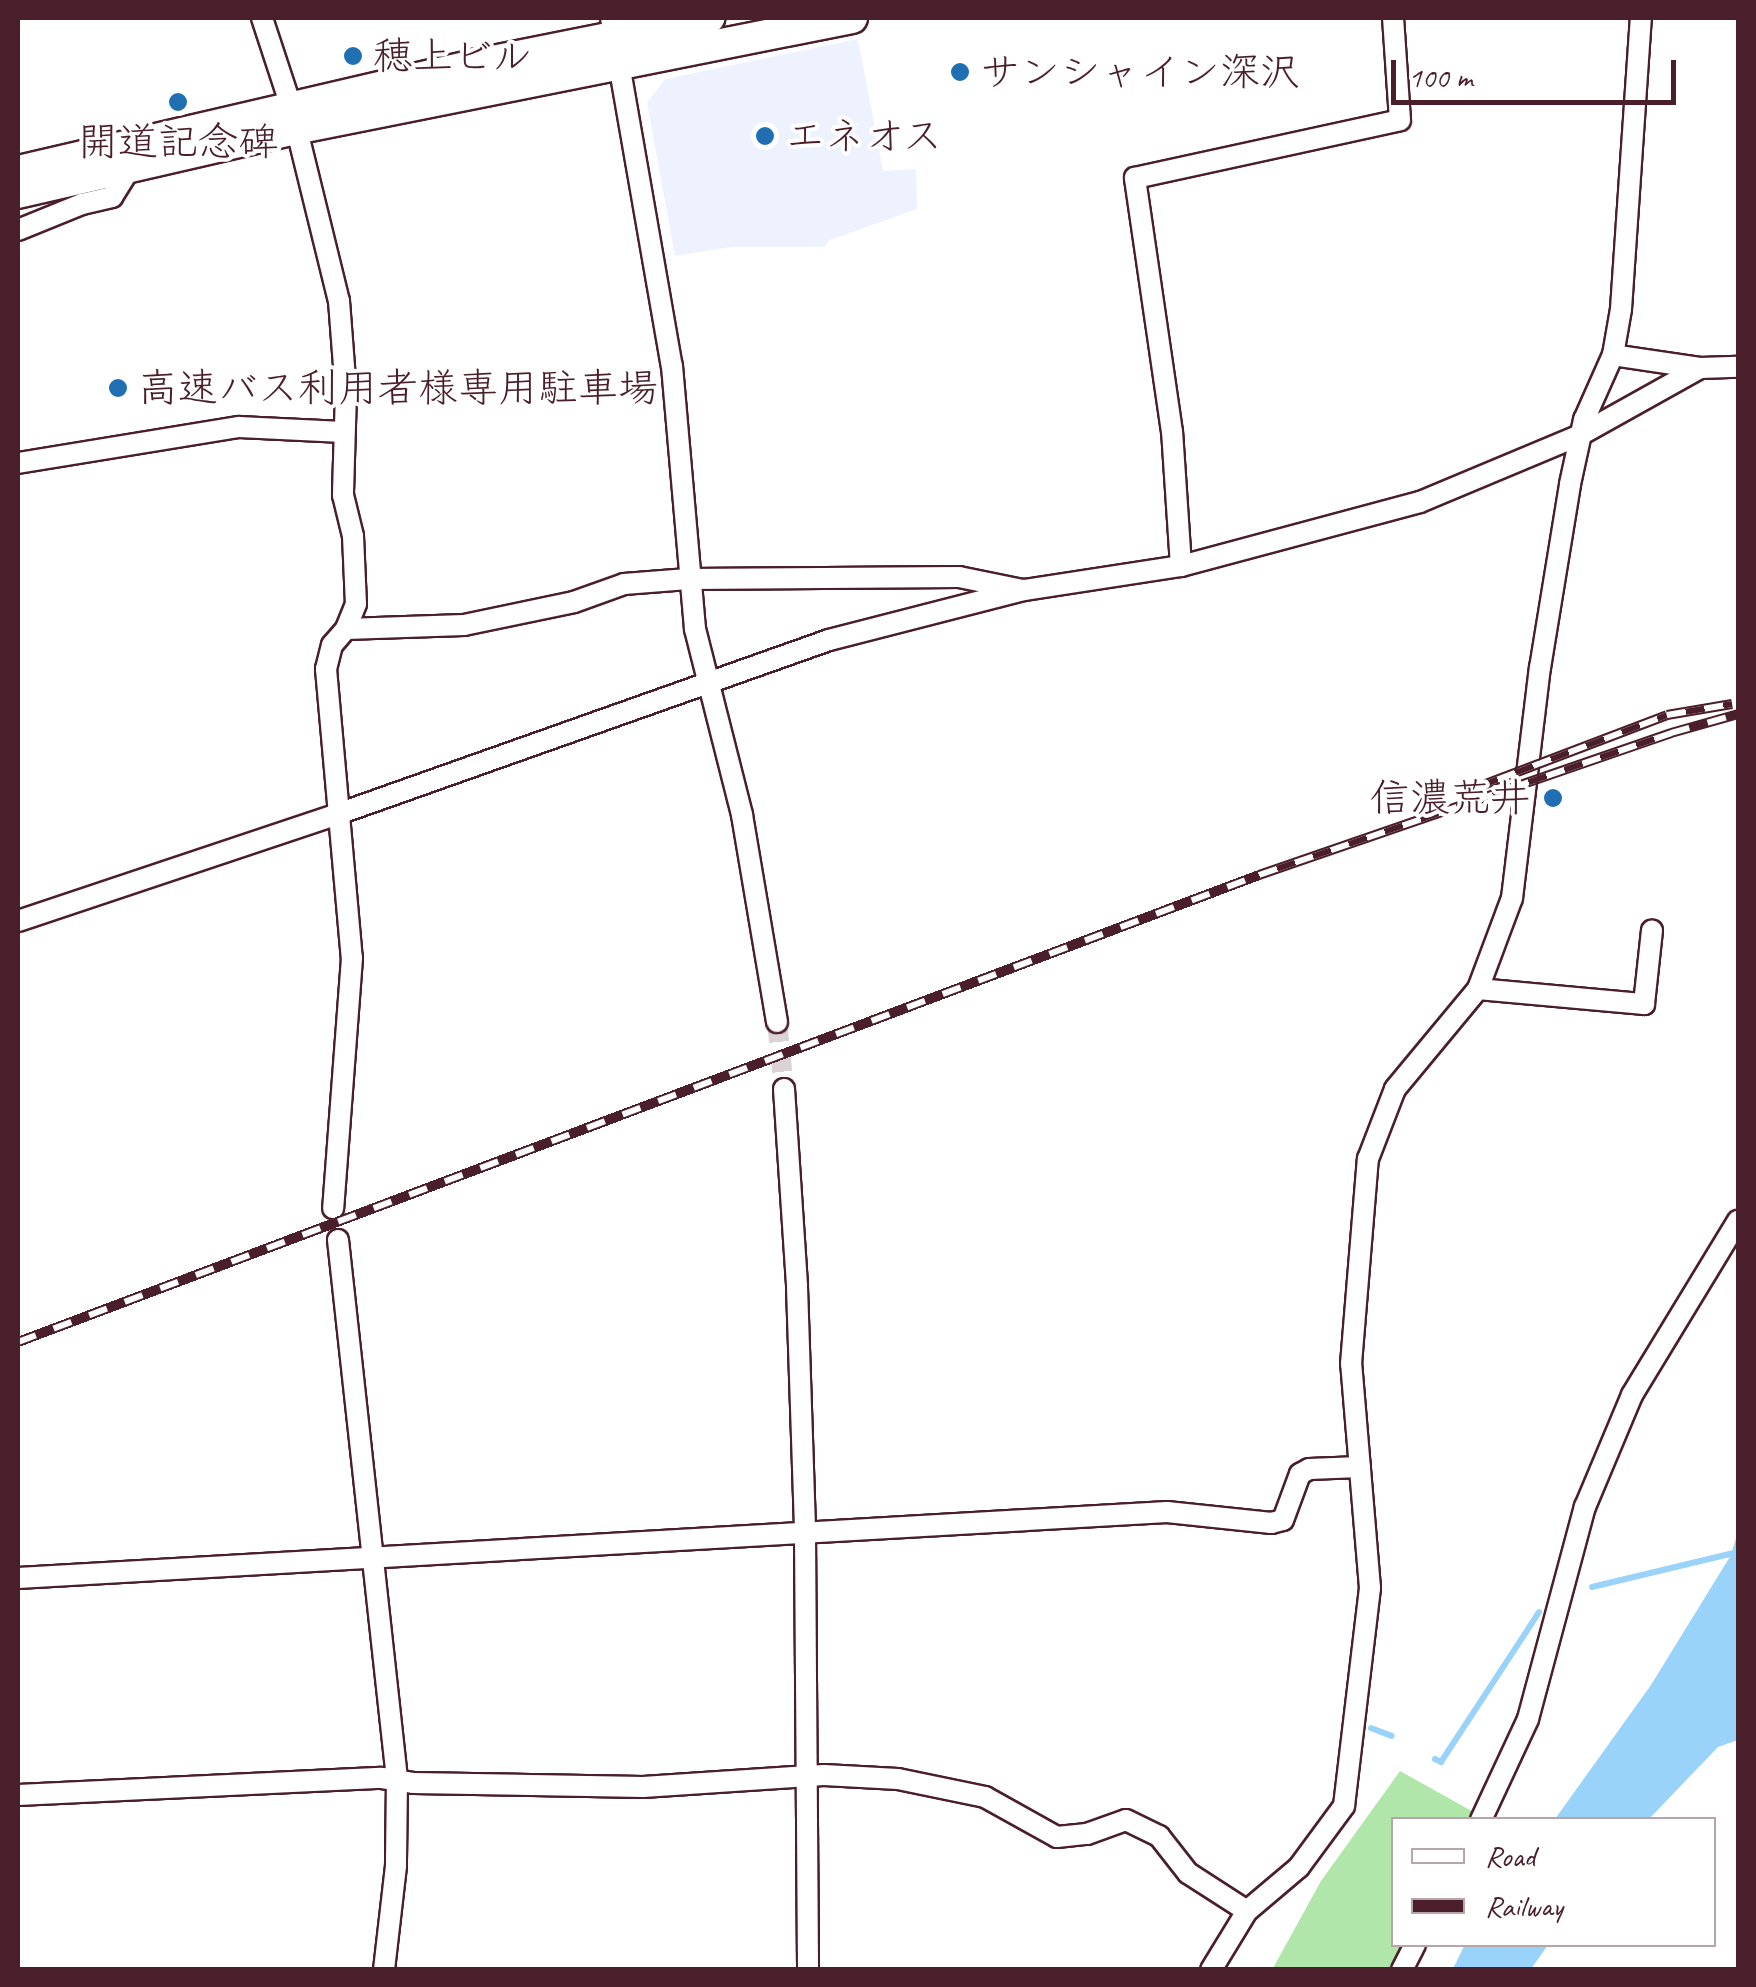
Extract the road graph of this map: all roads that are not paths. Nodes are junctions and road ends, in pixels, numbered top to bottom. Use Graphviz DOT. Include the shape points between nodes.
graph roads {
  1 [pos="262,18"];
  2 [pos="709,18"];
  3 [pos="852,18"];
  4 [pos="1393,18"];
  5 [pos="1642,18"];
  6 [pos="615,39"];
  7 [pos="293,117"];
  8 [pos="131,166"];
  9 [pos="18,171"];
  10 [pos="18,192"];
  11 [pos="18,230"];
  12 [pos="1613,355"];
  13 [pos="1700,368"];
  14 [pos="1738,368"];
  15 [pos="343,432"];
  16 [pos="1580,435"];
  17 [pos="18,463"];
  18 [pos="1181,566"];
  19 [pos="688,578"];
  20 [pos="1024,590"];
  21 [pos="346,629"];
  22 [pos="708,680"];
  23 [pos="338,814"];
  24 [pos="18,921"];
  25 [pos="1652,930"];
  26 [pos="1478,989"];
  27 [pos="777,1022"];
  28 [pos="784,1089"];
  29 [pos="333,1208"];
  30 [pos="1738,1221"];
  31 [pos="338,1240"];
  32 [pos="1360,1467"];
  33 [pos="805,1534"];
  34 [pos="372,1560"];
  35 [pos="18,1578"];
  36 [pos="809,1777"];
  37 [pos="397,1779"];
  38 [pos="18,1795"];
  39 [pos="1482,1817"];
  40 [pos="1247,1912"];
  41 [pos="1413,1947"];
  42 [pos="384,1970"];
  43 [pos="808,1970"];
  44 [pos="1212,1970"];
  45 [pos="1402,1970"];
  1 -- 7 [label="street"];
  2 -- 6 [label="highway"];
  3 -- 6 [label="highway"];
  4 -- 18 [label="street" via="1400,120 1135,178 1172,432"];
  5 -- 12 [label="street"];
  6 -- 7 [label="highway"];
  6 -- 19 [label="street" via="672,366"];
  7 -- 8 [label="highway"];
  7 -- 9 [label="highway"];
  7 -- 15 [label="street" via="339,301"];
  8 -- 10 [label="highway"];
  8 -- 11 [label="street" via="112,197"];
  12 -- 13 [label="street"];
  12 -- 16 [label="street"];
  13 -- 14 [label="street"];
  13 -- 16 [label="street"];
  15 -- 17 [label="street" via="239,427"];
  15 -- 21 [label="street" via="356,604"];
  16 -- 18 [label="street" via="1420,502"];
  16 -- 26 [label="street" via="1540,668 1512,898"];
  18 -- 20 [label="street"];
  19 -- 20 [label="street" via="959,577"];
  19 -- 21 [label="street" via="624,584 574,602 464,625"];
  19 -- 22 [label="street"];
  20 -- 22 [label="street" via="829,640"];
  21 -- 23 [label="street" via="326,669"];
  22 -- 23 [label="street"];
  22 -- 27 [label="street" via="746,831"];
  23 -- 24 [label="street"];
  23 -- 29 [label="street" via="352,958"];
  25 -- 26 [label="street" via="1644,1004"];
  26 -- 32 [label="street" via="1395,1088 1368,1159 1351,1364"];
  28 -- 33 [label="street"];
  30 -- 39 [label="street" via="1625,1411 1585,1507 1528,1720"];
  31 -- 34 [label="street"];
  32 -- 33 [label="street" via="1300,1474 1284,1520 1270,1523 1166,1512"];
  32 -- 40 [label="street" via="1370,1588 1344,1806 1299,1867"];
  33 -- 34 [label="street"];
  33 -- 36 [label="street"];
  34 -- 35 [label="street"];
  34 -- 37 [label="street"];
  36 -- 37 [label="street" via="642,1787"];
  36 -- 40 [label="street" via="873,1777 959,1789 1006,1806 1057,1837 1126,1820 1160,1836 1188,1873"];
  36 -- 43 [label="street"];
  37 -- 38 [label="street"];
  37 -- 42 [label="street"];
  40 -- 44 [label="street"];
  41 -- 45 [label="street"];
}
